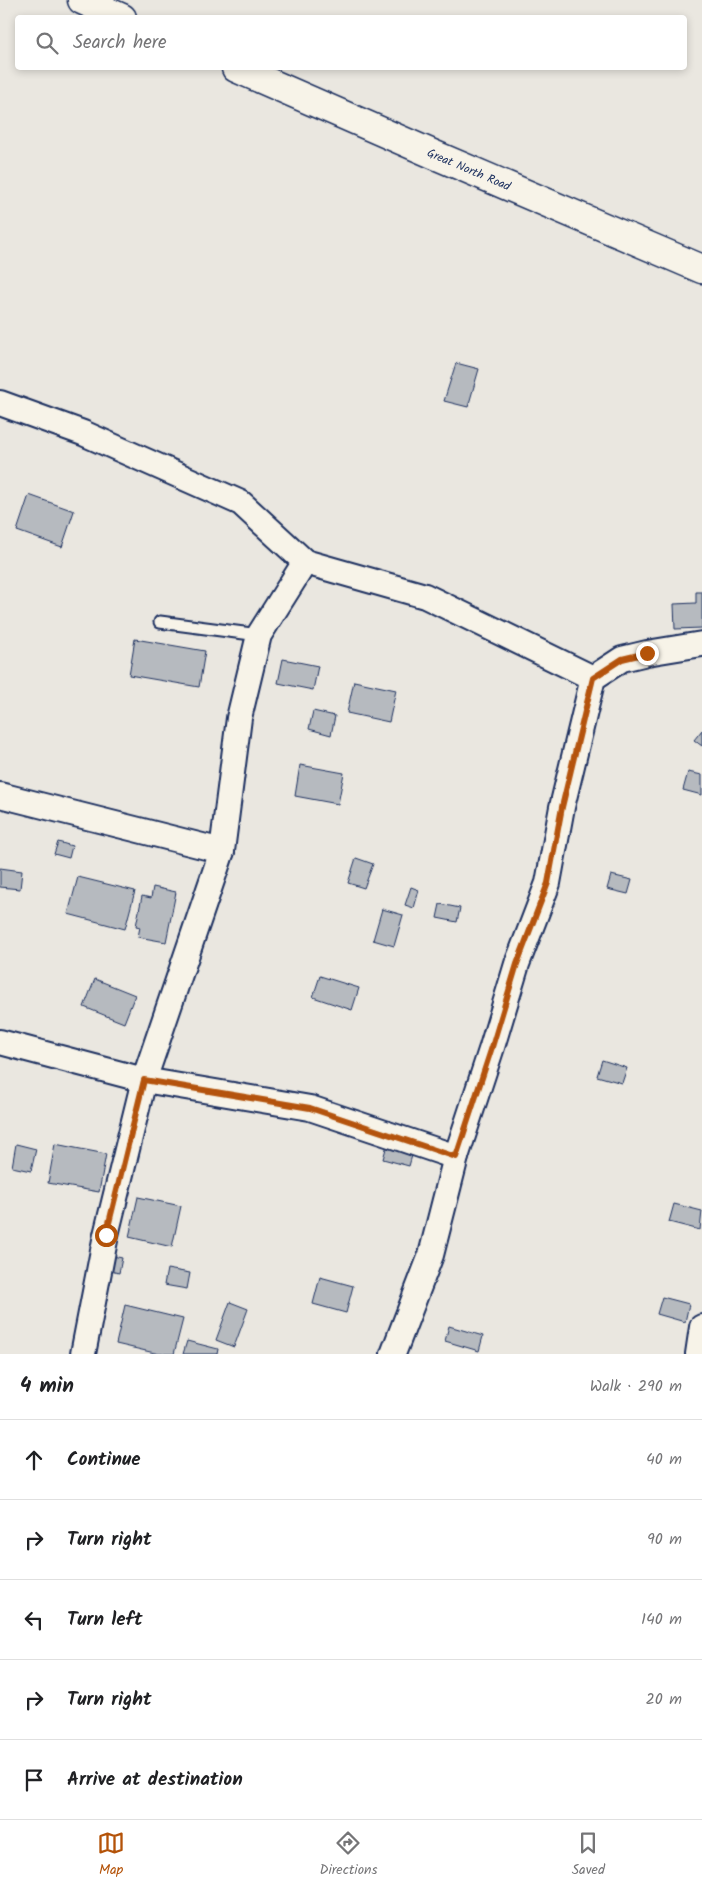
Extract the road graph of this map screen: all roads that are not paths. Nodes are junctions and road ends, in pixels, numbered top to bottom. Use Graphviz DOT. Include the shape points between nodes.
graph roads {
  1 [pos="82,0"];
  2 [pos="115,15"];
  3 [pos="241,70"];
  4 [pos="702,269"];
  5 [pos="0,402"];
  6 [pos="305,562"];
  7 [pos="160,622"];
  8 [pos="259,635"];
  9 [pos="702,644"];
  10 [pos="593,678"];
  11 [pos="0,795"];
  12 [pos="222,851"];
  13 [pos="0,1042"];
  14 [pos="144,1080"];
  15 [pos="456,1157"];
  16 [pos="702,1327"];
  17 [pos="83,1354"];
  18 [pos="393,1354"];
  19 [pos="698,1354"];
  1 -- 2 [label="highway"];
  3 -- 4 [label="highway, Great North Road"];
  5 -- 6 [label="street" via="83,433 241,503"];
  6 -- 8 [label="street"];
  6 -- 10 [label="street" via="425,596"];
  7 -- 8 [label="lane"];
  8 -- 12 [label="street" via="239,718"];
  9 -- 10 [label="street" via="622,659"];
  10 -- 15 [label="street" via="562,807 548,883 517,964"];
  11 -- 12 [label="street"];
  12 -- 14 [label="street"];
  13 -- 14 [label="street"];
  14 -- 15 [label="street" via="310,1108"];
  14 -- 17 [label="street" via="106,1235"];
  15 -- 18 [label="street" via="431,1255"];
  16 -- 19 [label="street"];
}
